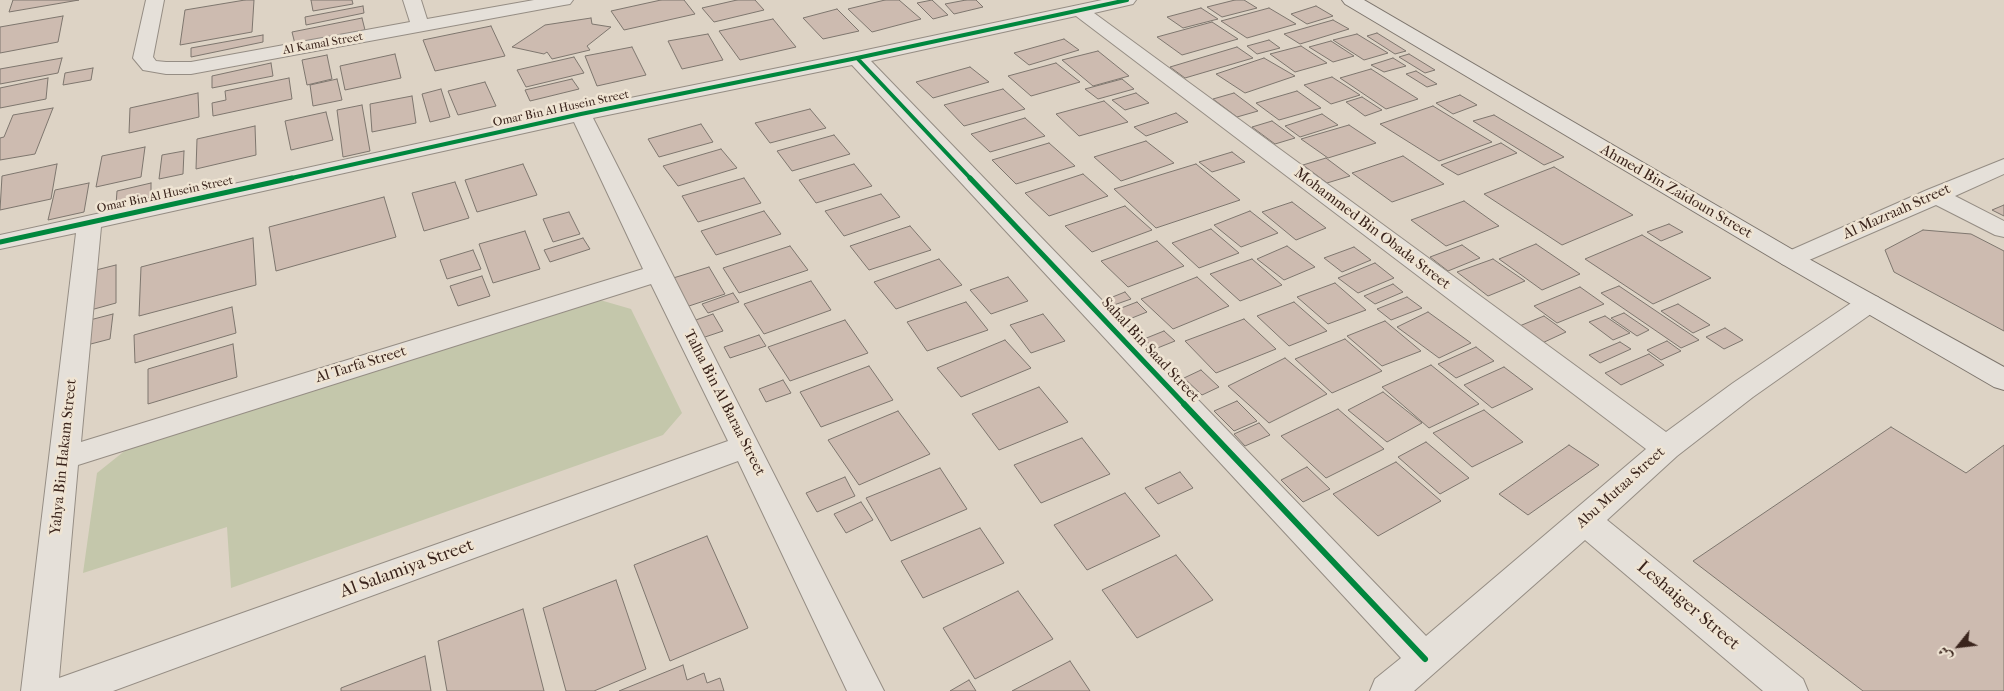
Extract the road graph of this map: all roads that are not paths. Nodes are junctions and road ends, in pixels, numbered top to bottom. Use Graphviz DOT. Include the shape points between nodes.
graph roads {
  1 [pos="155,0"];
  2 [pos="412,0"];
  3 [pos="564,0"];
  4 [pos="1127,0"];
  5 [pos="1350,0"];
  6 [pos="1079,10"];
  7 [pos="420,26"];
  8 [pos="857,58"];
  9 [pos="581,114"];
  10 [pos="2004,166"];
  11 [pos="1935,195"];
  12 [pos="89,222"];
  13 [pos="2004,230"];
  14 [pos="0,242"];
  15 [pos="1791,259"];
  16 [pos="658,273"];
  17 [pos="1869,303"];
  18 [pos="2004,380"];
  19 [pos="746,446"];
  20 [pos="1666,448"];
  21 [pos="64,458"];
  22 [pos="1585,521"];
  23 [pos="1425,659"];
  24 [pos="39,691"];
  25 [pos="68,691"];
  26 [pos="866,691"];
  27 [pos="1388,691"];
  28 [pos="1790,691"];
  1 -- 7 [label="street, Al Kamal Street" via="143,58 150,66 166,68 191,68"];
  2 -- 7 [label="street"];
  3 -- 7 [label="street, Al Kamal Street"];
  4 -- 6 [label="street, Omar Bin Al Husein Street"];
  5 -- 15 [label="street, Ahmed Bin Zaidoun Street"];
  6 -- 8 [label="street, Omar Bin Al Husein Street"];
  6 -- 20 [label="street, Mohammed Bin Obada Street"];
  8 -- 9 [label="street, Omar Bin Al Husein Street"];
  8 -- 23 [label="street, Sahal Bin Saad Street"];
  9 -- 12 [label="street, Omar Bin Al Husein Street"];
  9 -- 16 [label="street, Talha Bin Al Baraa Street"];
  10 -- 11 [label="street, Al Mazraah Street"];
  11 -- 13 [label="street"];
  11 -- 15 [label="street, Al Mazraah Street"];
  12 -- 14 [label="street, Omar Bin Al Husein Street"];
  12 -- 21 [label="street, Yahya Bin Hakam Street"];
  15 -- 17 [label="street, Ahmed Bin Zaidoun Street"];
  16 -- 19 [label="street, Talha Bin Al Baraa Street"];
  16 -- 21 [label="street, Al Tarfa Street"];
  17 -- 18 [label="street, Ahmed Bin Zaidoun Street"];
  17 -- 20 [label="street, Abu Mutaa Street"];
  19 -- 25 [label="street, Al Salamiya Street"];
  19 -- 26 [label="street, Talha Bin Al Baraa Street"];
  20 -- 22 [label="street, Abu Mutaa Street"];
  21 -- 24 [label="street, Yahya Bin Hakam Street"];
  22 -- 23 [label="street, Abu Mutaa Street"];
  22 -- 28 [label="street, Leshaiger Street"];
  23 -- 27 [label="street, Abu Mutaa Street"];
}
